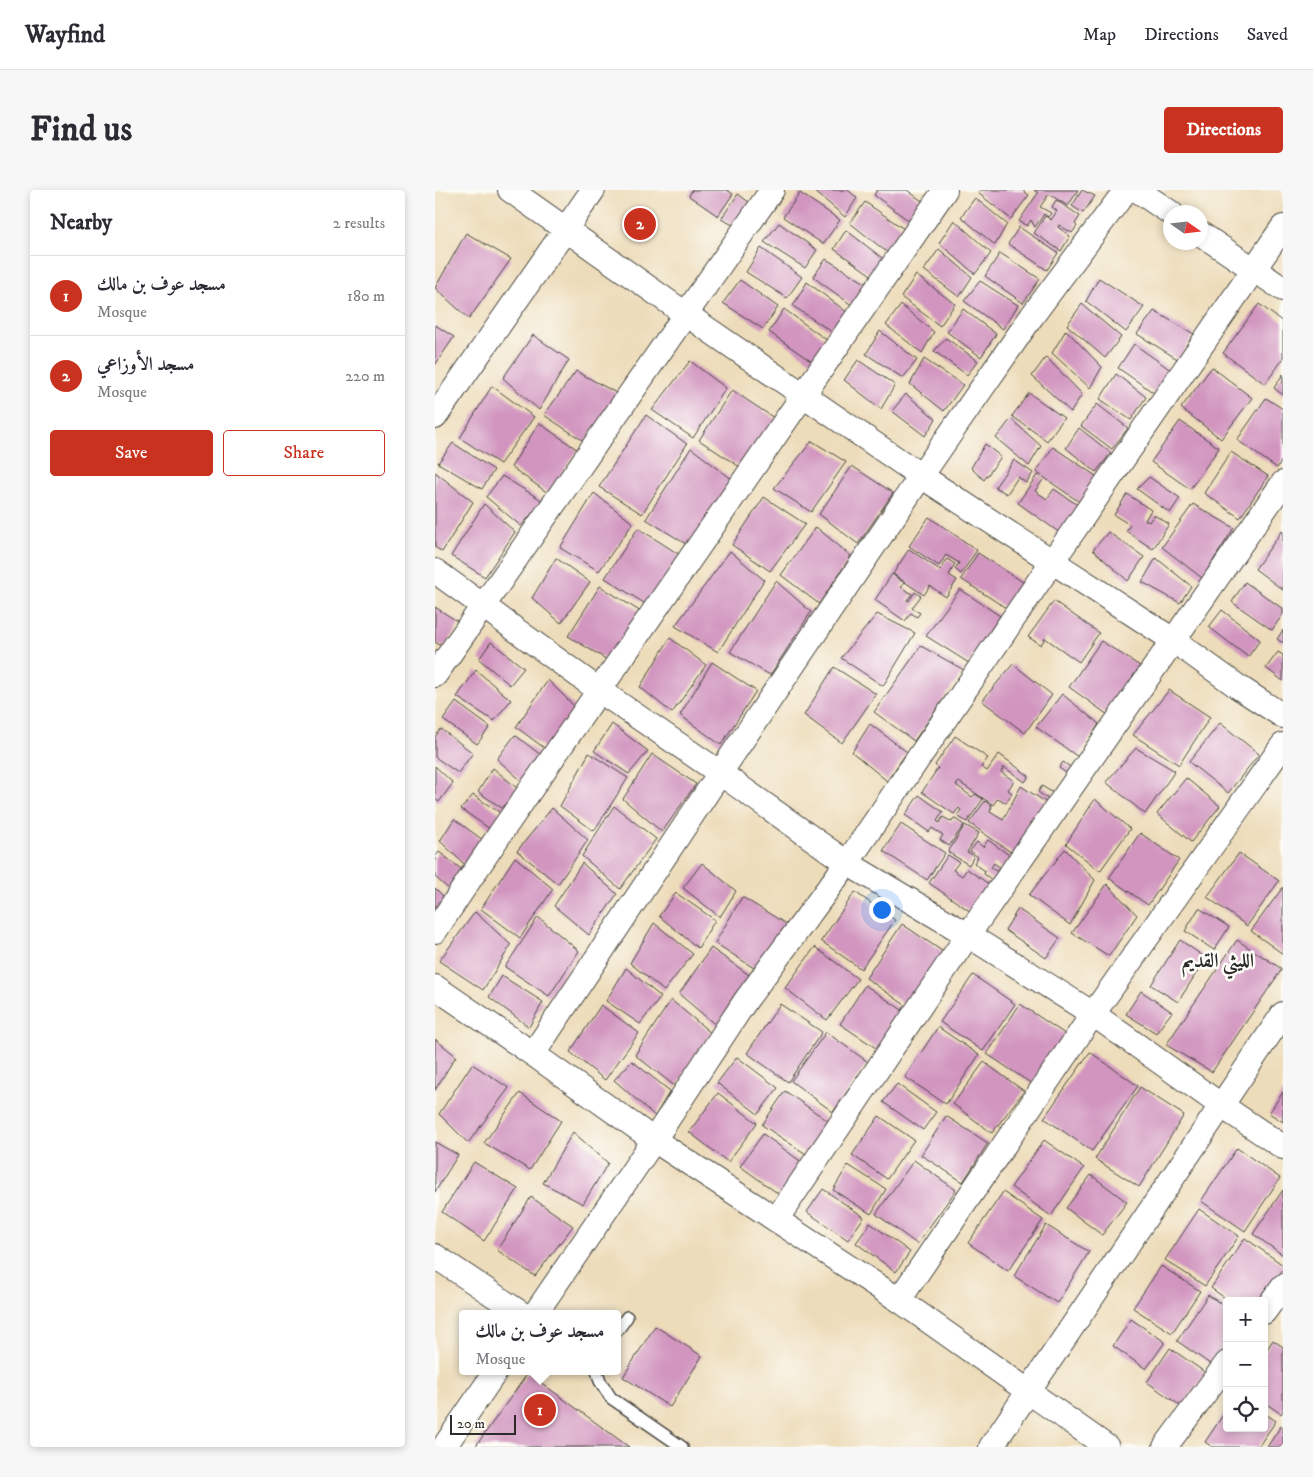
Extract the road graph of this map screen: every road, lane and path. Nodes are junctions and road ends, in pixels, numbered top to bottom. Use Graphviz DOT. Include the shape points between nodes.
graph roads {
  1 [pos="510,190"];
  2 [pos="593,190"];
  3 [pos="772,190"];
  4 [pos="945,190"];
  5 [pos="1126,190"];
  6 [pos="1137,190"];
  7 [pos="1163,208"];
  8 [pos="1283,227"];
  9 [pos="567,229"];
  10 [pos="1208,239"];
  11 [pos="1252,270"];
  12 [pos="1283,289"];
  13 [pos="687,315"];
  14 [pos="803,394"];
  15 [pos="435,417"];
  16 [pos="921,476"];
  17 [pos="1283,483"];
  18 [pos="1052,562"];
  19 [pos="435,571"];
  20 [pos="483,605"];
  21 [pos="1173,640"];
  22 [pos="435,675"];
  23 [pos="600,691"];
  24 [pos="1283,716"];
  25 [pos="1283,745"];
  26 [pos="720,773"];
  27 [pos="847,863"];
  28 [pos="435,931"];
  29 [pos="968,935"];
  30 [pos="435,987"];
  31 [pos="1093,1014"];
  32 [pos="1283,1014"];
  33 [pos="533,1054"];
  34 [pos="1222,1106"];
  35 [pos="654,1140"];
  36 [pos="1283,1147"];
  37 [pos="776,1220"];
  38 [pos="435,1256"];
  39 [pos="1283,1286"];
  40 [pos="899,1300"];
  41 [pos="1268,1307"];
  42 [pos="516,1310"];
  43 [pos="538,1310"];
  44 [pos="627,1316"];
  45 [pos="621,1325"];
  46 [pos="1223,1368"];
  47 [pos="493,1375"];
  48 [pos="598,1375"];
  49 [pos="1028,1392"];
  50 [pos="444,1447"];
  51 [pos="682,1447"];
  52 [pos="991,1447"];
  53 [pos="1107,1447"];
  54 [pos="1165,1447"];
  1 -- 9 [label="street"];
  2 -- 9 [label="street"];
  3 -- 13 [label="street"];
  4 -- 14 [label="street"];
  5 -- 16 [label="street" via="1032,316"];
  6 -- 7 [label="street"];
  8 -- 11 [label="street"];
  9 -- 13 [label="street"];
  9 -- 15 [label="street"];
  10 -- 11 [label="street"];
  11 -- 12 [label="street"];
  11 -- 18 [label="street"];
  13 -- 14 [label="street"];
  13 -- 20 [label="street"];
  14 -- 16 [label="street"];
  14 -- 23 [label="street"];
  16 -- 18 [label="street"];
  16 -- 26 [label="street"];
  17 -- 21 [label="street"];
  18 -- 21 [label="street"];
  18 -- 27 [label="street"];
  19 -- 20 [label="street"];
  20 -- 22 [label="street"];
  20 -- 23 [label="street"];
  21 -- 24 [label="street"];
  21 -- 29 [label="street"];
  23 -- 26 [label="street"];
  23 -- 28 [label="street"];
  25 -- 31 [label="street"];
  26 -- 27 [label="street"];
  26 -- 33 [label="street"];
  27 -- 29 [label="street"];
  27 -- 35 [label="street" via="746,1000"];
  29 -- 31 [label="street"];
  29 -- 37 [label="street"];
  30 -- 33 [label="street"];
  31 -- 34 [label="street"];
  31 -- 40 [label="street"];
  32 -- 34 [label="street"];
  33 -- 35 [label="street"];
  34 -- 36 [label="street"];
  34 -- 49 [label="street"];
  35 -- 37 [label="street"];
  35 -- 43 [label="street"];
  37 -- 40 [label="street"];
  38 -- 42 [label="street"];
  39 -- 41 [label="street"];
  40 -- 49 [label="street"];
  44 -- 45 [label="lane"];
  46 -- 54 [label="street"];
  47 -- 50 [label="street"];
  48 -- 51 [label="lane" via="611,1398"];
  49 -- 52 [label="street"];
  49 -- 53 [label="street"];
}
